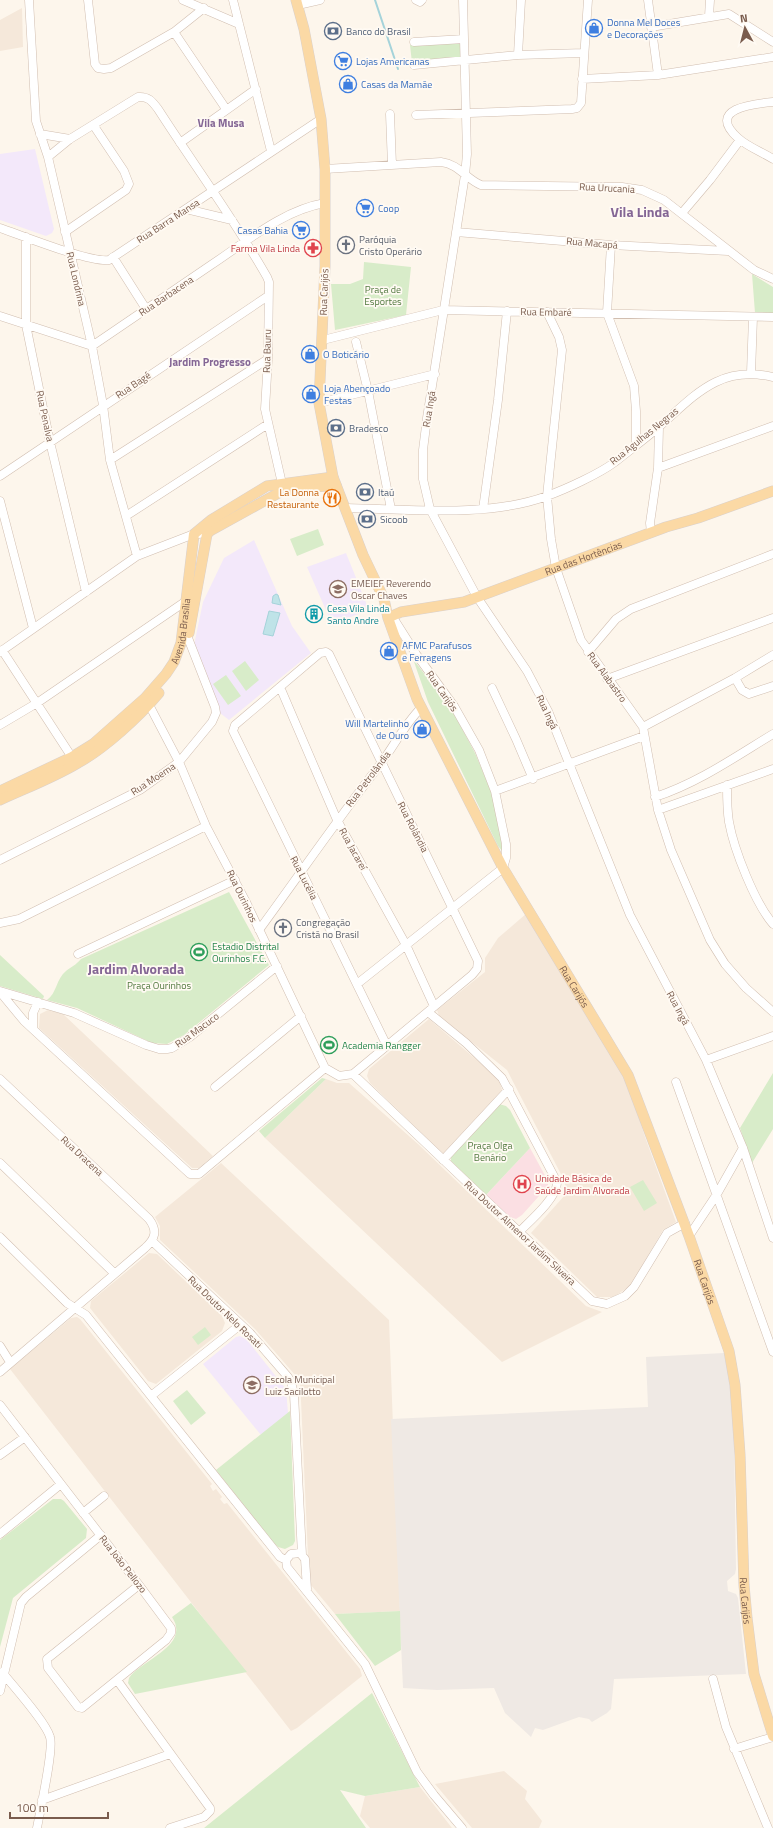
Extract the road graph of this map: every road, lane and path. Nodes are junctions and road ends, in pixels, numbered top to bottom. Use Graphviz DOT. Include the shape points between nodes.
graph roads {
  1 [pos="29,0"];
  2 [pos="88,0"];
  3 [pos="183,0"];
  4 [pos="233,0"];
  5 [pos="320,0"];
  6 [pos="416,0"];
  7 [pos="422,0"];
  8 [pos="463,0"];
  9 [pos="521,0"];
  10 [pos="588,0"];
  11 [pos="648,0"];
  12 [pos="710,0"];
  13 [pos="297,3"];
  14 [pos="204,8"];
  15 [pos="709,16"];
  16 [pos="239,24"];
  17 [pos="651,27"];
  18 [pos="174,32"];
  19 [pos="464,39"];
  20 [pos="414,42"];
  21 [pos="773,42"];
  22 [pos="584,53"];
  23 [pos="518,55"];
  24 [pos="773,57"];
  25 [pos="464,60"];
  26 [pos="414,65"];
  27 [pos="658,75"];
  28 [pos="582,79"];
  29 [pos="256,89"];
  30 [pos="773,102"];
  31 [pos="226,109"];
  32 [pos="466,112"];
  33 [pos="390,114"];
  34 [pos="416,115"];
  35 [pos="321,119"];
  36 [pos="94,126"];
  37 [pos="40,134"];
  38 [pos="70,139"];
  39 [pos="740,140"];
  40 [pos="180,143"];
  41 [pos="271,151"];
  42 [pos="48,157"];
  43 [pos="773,159"];
  44 [pos="392,165"];
  45 [pos="325,169"];
  46 [pos="465,175"];
  47 [pos="212,192"];
  48 [pos="325,203"];
  49 [pos="186,209"];
  50 [pos="682,213"];
  51 [pos="232,220"];
  52 [pos="0,228"];
  53 [pos="65,232"];
  54 [pos="456,232"];
  55 [pos="26,237"];
  56 [pos="247,241"];
  57 [pos="611,245"];
  58 [pos="70,251"];
  59 [pos="728,251"];
  60 [pos="113,257"];
  61 [pos="773,278"];
  62 [pos="268,296"];
  63 [pos="146,309"];
  64 [pos="443,310"];
  65 [pos="507,311"];
  66 [pos="547,312"];
  67 [pos="607,313"];
  68 [pos="0,316"];
  69 [pos="753,317"];
  70 [pos="773,317"];
  71 [pos="26,325"];
  72 [pos="322,340"];
  73 [pos="356,342"];
  74 [pos="92,346"];
  75 [pos="268,359"];
  76 [pos="751,373"];
  77 [pos="434,374"];
  78 [pos="773,377"];
  79 [pos="368,391"];
  80 [pos="319,403"];
  81 [pos="103,405"];
  82 [pos="268,424"];
  83 [pos="773,426"];
  84 [pos="659,427"];
  85 [pos="50,442"];
  86 [pos="636,445"];
  87 [pos="110,460"];
  88 [pos="658,468"];
  89 [pos="0,476"];
  90 [pos="334,481"];
  91 [pos="282,487"];
  92 [pos="773,491"];
  93 [pos="547,496"];
  94 [pos="0,501"];
  95 [pos="346,508"];
  96 [pos="391,509"];
  97 [pos="484,509"];
  98 [pos="430,510"];
  99 [pos="126,516"];
  100 [pos="651,533"];
  101 [pos="194,534"];
  102 [pos="207,534"];
  103 [pos="773,554"];
  104 [pos="137,556"];
  105 [pos="556,568"];
  106 [pos="86,592"];
  107 [pos="197,594"];
  108 [pos="477,597"];
  109 [pos="185,601"];
  110 [pos="174,610"];
  111 [pos="390,617"];
  112 [pos="773,618"];
  113 [pos="184,622"];
  114 [pos="33,628"];
  115 [pos="188,638"];
  116 [pos="1,651"];
  117 [pos="588,652"];
  118 [pos="773,655"];
  119 [pos="735,678"];
  120 [pos="607,679"];
  121 [pos="773,686"];
  122 [pos="280,687"];
  123 [pos="492,688"];
  124 [pos="147,701"];
  125 [pos="37,703"];
  126 [pos="421,708"];
  127 [pos="0,725"];
  128 [pos="643,727"];
  129 [pos="233,731"];
  130 [pos="773,734"];
  131 [pos="644,736"];
  132 [pos="74,761"];
  133 [pos="179,762"];
  134 [pos="381,763"];
  135 [pos="569,764"];
  136 [pos="773,769"];
  137 [pos="533,779"];
  138 [pos="726,785"];
  139 [pos="0,791"];
  140 [pos="495,791"];
  141 [pos="655,797"];
  142 [pos="0,800"];
  143 [pos="658,810"];
  144 [pos="337,820"];
  145 [pos="206,826"];
  146 [pos="0,860"];
  147 [pos="503,868"];
  148 [pos="301,872"];
  149 [pos="234,880"];
  150 [pos="453,907"];
  151 [pos="0,923"];
  152 [pos="773,924"];
  153 [pos="259,930"];
  154 [pos="406,945"];
  155 [pos="78,954"];
  156 [pos="277,966"];
  157 [pos="357,984"];
  158 [pos="0,991"];
  159 [pos="38,1002"];
  160 [pos="431,1009"];
  161 [pos="773,1012"];
  162 [pos="301,1016"];
  163 [pos="33,1029"];
  164 [pos="773,1036"];
  165 [pos="386,1046"];
  166 [pos="706,1060"];
  167 [pos="325,1068"];
  168 [pos="352,1074"];
  169 [pos="0,1079"];
  170 [pos="676,1082"];
  171 [pos="215,1087"];
  172 [pos="509,1090"];
  173 [pos="743,1148"];
  174 [pos="443,1160"];
  175 [pos="0,1163"];
  176 [pos="717,1194"];
  177 [pos="684,1223"];
  178 [pos="519,1232"];
  179 [pos="689,1236"];
  180 [pos="0,1237"];
  181 [pos="773,1238"];
  182 [pos="153,1239"];
  183 [pos="114,1273"];
  184 [pos="75,1307"];
  185 [pos="240,1325"];
  186 [pos="0,1346"];
  187 [pos="773,1352"];
  188 [pos="10,1362"];
  189 [pos="0,1372"];
  190 [pos="151,1396"];
  191 [pos="0,1405"];
  192 [pos="25,1437"];
  193 [pos="0,1455"];
  194 [pos="61,1484"];
  195 [pos="104,1496"];
  196 [pos="84,1513"];
  197 [pos="0,1534"];
  198 [pos="100,1535"];
  199 [pos="302,1555"];
  200 [pos="286,1560"];
  201 [pos="304,1566"];
  202 [pos="292,1571"];
  203 [pos="139,1585"];
  204 [pos="307,1589"];
  205 [pos="2,1672"];
  206 [pos="713,1679"];
  207 [pos="117,1680"];
  208 [pos="0,1691"];
  209 [pos="770,1721"];
  210 [pos="773,1737"];
  211 [pos="734,1749"];
  212 [pos="170,1754"];
  213 [pos="42,1800"];
  214 [pos="37,1828"];
  215 [pos="170,1828"];
  216 [pos="462,1828"];
  217 [pos="768,1828"];
  1 -- 37 [label="street, Rua Londrina" via="34,102"];
  2 -- 18 [label="street" via="95,64 98,68 111,68"];
  3 -- 14 [label="street"];
  4 -- 16 [label="street"];
  5 -- 13 [label="street"];
  6 -- 7 [label="street"];
  8 -- 19 [label="street, Rua Ingá"];
  9 -- 23 [label="street"];
  10 -- 22 [label="street"];
  11 -- 17 [label="street"];
  12 -- 15 [label="street"];
  13 -- 35 [label="main road, Rua Carijós"];
  14 -- 16 [label="street"];
  14 -- 18 [label="street"];
  15 -- 17 [label="street"];
  15 -- 21 [label="street" via="731,15"];
  16 -- 29 [label="street"];
  17 -- 27 [label="street"];
  18 -- 31 [label="street"];
  19 -- 20 [label="street"];
  19 -- 25 [label="street, Rua Ingá"];
  22 -- 23 [label="street"];
  22 -- 28 [label="street"];
  23 -- 25 [label="street"];
  24 -- 27 [label="street"];
  25 -- 26 [label="street"];
  25 -- 32 [label="street, Rua Ingá"];
  27 -- 28 [label="street"];
  28 -- 32 [label="street" via="581,103 572,110"];
  29 -- 31 [label="street"];
  29 -- 41 [label="street"];
  30 -- 39 [label="street" via="739,107 732,111 729,115 730,130"];
  31 -- 40 [label="street"];
  32 -- 34 [label="street"];
  32 -- 46 [label="street, Rua Ingá"];
  33 -- 44 [label="street"];
  35 -- 41 [label="street, Rua Barra Mansa"];
  35 -- 45 [label="main road, Rua Carijós"];
  36 -- 38 [label="street"];
  36 -- 40 [label="street, Rua Bauru" via="138,97 144,97 151,99"];
  36 -- 53 [label="street" via="128,178 129,184 126,190"];
  37 -- 38 [label="street"];
  37 -- 42 [label="street, Rua Londrina"];
  38 -- 42 [label="street"];
  39 -- 43 [label="street"];
  39 -- 50 [label="street"];
  40 -- 47 [label="street, Rua Bauru"];
  41 -- 47 [label="street, Rua Barra Mansa"];
  42 -- 53 [label="street, Rua Londrina"];
  44 -- 45 [label="street, Rua Urucania"];
  44 -- 46 [label="street, Rua Urucania" via="447,163"];
  45 -- 48 [label="main road, Rua Carijós"];
  46 -- 50 [label="street, Rua Urucania" via="481,185 622,187 642,190 653,194"];
  46 -- 54 [label="street, Rua Ingá"];
  47 -- 49 [label="street, Rua Barra Mansa"];
  47 -- 51 [label="street, Rua Bauru"];
  48 -- 56 [label="street, Rua Barbacena" via="300,209"];
  48 -- 72 [label="main road, Rua Carijós"];
  49 -- 51 [label="street"];
  49 -- 60 [label="street, Rua Barra Mansa"];
  50 -- 59 [label="street, Rua Urucania"];
  51 -- 56 [label="street, Rua Bauru"];
  52 -- 55 [label="street, Rua Barra Mansa"];
  53 -- 58 [label="street, Rua Londrina"];
  54 -- 57 [label="street, Rua Macapá"];
  54 -- 64 [label="street, Rua Ingá"];
  55 -- 58 [label="street, Rua Barra Mansa"];
  55 -- 71 [label="street, Rua Penalva"];
  56 -- 62 [label="street, Rua Bauru" via="267,276"];
  56 -- 63 [label="street, Rua Barbacena"];
  57 -- 59 [label="street, Rua Macapá"];
  57 -- 67 [label="street"];
  58 -- 60 [label="street, Rua Barra Mansa" via="98,260"];
  58 -- 74 [label="street, Rua Londrina"];
  59 -- 61 [label="street, Rua Urucania" via="754,270"];
  60 -- 63 [label="street"];
  62 -- 75 [label="street, Rua Bauru"];
  62 -- 81 [label="street, Rua Bagé"];
  63 -- 74 [label="street, Rua Barbacena"];
  64 -- 65 [label="street, Rua Embaré"];
  64 -- 72 [label="street, Rua Embaré"];
  64 -- 77 [label="street, Rua Ingá"];
  65 -- 66 [label="street, Rua Embaré"];
  65 -- 97 [label="street"];
  66 -- 67 [label="street, Rua Embaré"];
  66 -- 93 [label="street, Rua Alabastro" via="562,350"];
  67 -- 69 [label="street, Rua Embaré"];
  67 -- 86 [label="street" via="634,386"];
  68 -- 71 [label="street"];
  69 -- 70 [label="street, Rua Embaré"];
  69 -- 76 [label="street"];
  71 -- 74 [label="street"];
  71 -- 85 [label="street, Rua Penalva"];
  72 -- 80 [label="main road, Rua Carijós"];
  73 -- 79 [label="street"];
  74 -- 81 [label="street, Rua Londrina"];
  75 -- 82 [label="street, Rua Bauru" via="265,409"];
  75 -- 87 [label="street"];
  76 -- 78 [label="street, Rua Agulhas Negras"];
  76 -- 84 [label="street, Rua Agulhas Negras" via="716,381 702,388"];
  77 -- 79 [label="street"];
  77 -- 98 [label="street, Rua Ingá" via="423,450 423,479"];
  79 -- 80 [label="street"];
  79 -- 96 [label="street"];
  80 -- 90 [label="main road, Rua Carijós"];
  81 -- 85 [label="street, Rua Bagé"];
  81 -- 87 [label="street, Rua Londrina"];
  82 -- 91 [label="street, Rua Bauru"];
  82 -- 99 [label="street"];
  83 -- 88 [label="street"];
  84 -- 86 [label="street, Rua Agulhas Negras"];
  84 -- 88 [label="street"];
  85 -- 89 [label="street, Rua Bagé"];
  85 -- 106 [label="street, Rua Penalva"];
  86 -- 93 [label="street, Rua Agulhas Negras" via="613,463"];
  87 -- 99 [label="street, Rua Londrina"];
  88 -- 100 [label="street" via="650,523"];
  90 -- 91 [label="main road"];
  90 -- 95 [label="main road, Rua Carijós"];
  91 -- 101 [label="main road" via="267,486 211,520"];
  91 -- 102 [label="main road"];
  92 -- 100 [label="main road, Rua das Hortências"];
  93 -- 97 [label="street, Rua Agulhas Negras" via="514,505"];
  93 -- 105 [label="street, Rua Alabastro"];
  94 -- 114 [label="street"];
  95 -- 96 [label="street, Rua Agulhas Negras"];
  95 -- 111 [label="main road, Rua Carijós" via="363,555 364,570"];
  96 -- 98 [label="street, Rua Agulhas Negras"];
  97 -- 98 [label="street, Rua Agulhas Negras"];
  98 -- 108 [label="street, Rua Ingá"];
  99 -- 104 [label="street, Rua Londrina"];
  100 -- 105 [label="main road, Rua das Hortências"];
  101 -- 102 [label="street"];
  101 -- 104 [label="street"];
  101 -- 109 [label="main road, Avenida Brasília"];
  102 -- 107 [label="main road, Avenida Brasília"];
  103 -- 117 [label="street" via="631,608 616,619"];
  104 -- 106 [label="street"];
  105 -- 108 [label="main road, Rua das Hortências"];
  105 -- 117 [label="street, Rua Alabastro" via="581,640"];
  106 -- 114 [label="street"];
  107 -- 109 [label="street"];
  107 -- 115 [label="main road, Avenida Brasília"];
  108 -- 111 [label="main road, Rua das Hortências" via="464,602 401,612"];
  108 -- 135 [label="street, Rua Ingá" via="530,678 552,718"];
  109 -- 110 [label="street"];
  109 -- 113 [label="main road, Avenida Brasília"];
  110 -- 113 [label="street"];
  110 -- 125 [label="street"];
  111 -- 126 [label="main road, Rua Carijós"];
  111 -- 140 [label="street, Rua Carijós" via="454,706 479,750"];
  112 -- 120 [label="street"];
  113 -- 124 [label="main road, Avenida Brasília" via="174,662"];
  114 -- 116 [label="street"];
  115 -- 124 [label="main road, Avenida Brasília" via="177,669"];
  115 -- 133 [label="street, Rua Moema" via="216,707 216,713 212,722"];
  116 -- 125 [label="street"];
  117 -- 120 [label="street, Rua Alabastro"];
  118 -- 119 [label="street"];
  119 -- 121 [label="street" via="742,690 749,694"];
  119 -- 128 [label="street"];
  120 -- 128 [label="street, Rua Alabastro"];
  122 -- 129 [label="street, Rua Rolândia" via="235,725"];
  122 -- 134 [label="street, Rua Rolândia" via="320,653 329,654"];
  122 -- 144 [label="street, Rua Jacareí"];
  123 -- 137 [label="street"];
  124 -- 132 [label="main road, Avenida Brasília" via="92,755"];
  124 -- 133 [label="street, Rua Ourinhos"];
  125 -- 127 [label="street"];
  125 -- 132 [label="street"];
  126 -- 134 [label="street, Rua Petrolândia"];
  126 -- 147 [label="main road, Rua Carijós"];
  128 -- 131 [label="street"];
  129 -- 148 [label="street, Rua Lucélia"];
  130 -- 141 [label="street" via="697,780"];
  131 -- 135 [label="street"];
  131 -- 141 [label="street"];
  132 -- 139 [label="main road, Avenida Brasília"];
  132 -- 142 [label="main road, Avenida Brasília"];
  133 -- 145 [label="street, Rua Ourinhos"];
  133 -- 146 [label="street, Rua Moema" via="140,790"];
  134 -- 144 [label="street, Rua Petrolândia"];
  134 -- 150 [label="street, Rua Rolândia"];
  135 -- 137 [label="street"];
  135 -- 166 [label="street, Rua Ingá" via="630,915"];
  136 -- 138 [label="street"];
  137 -- 140 [label="street"];
  138 -- 143 [label="street"];
  138 -- 152 [label="street" via="732,835 752,886"];
  140 -- 147 [label="street, Rua Carijós" via="506,844"];
  141 -- 143 [label="street"];
  143 -- 161 [label="street" via="671,850 710,940 725,964 746,988"];
  144 -- 148 [label="street, Rua Petrolândia"];
  144 -- 154 [label="street, Rua Jacareí"];
  145 -- 149 [label="street, Rua Ourinhos"];
  145 -- 151 [label="street" via="19,919"];
  147 -- 150 [label="street"];
  147 -- 177 [label="main road, Rua Carijós" via="628,1075"];
  148 -- 153 [label="street, Rua Petrolândia"];
  148 -- 157 [label="street, Rua Lucélia"];
  149 -- 153 [label="street, Rua Ourinhos"];
  149 -- 155 [label="street"];
  150 -- 154 [label="street"];
  150 -- 160 [label="street, Rua Rolândia" via="473,948 478,965 472,976"];
  153 -- 156 [label="street, Rua Ourinhos"];
  154 -- 157 [label="street"];
  154 -- 160 [label="street, Rua Jacareí"];
  156 -- 159 [label="street, Rua Macuco" via="190,1037 167,1049 146,1045 74,1013"];
  156 -- 162 [label="street, Rua Ourinhos"];
  157 -- 165 [label="street, Rua Lucélia"];
  158 -- 159 [label="street, Rua Macuco"];
  158 -- 163 [label="street" via="12,1009"];
  159 -- 163 [label="street" via="33,1013"];
  160 -- 165 [label="street, Rua Rolândia"];
  160 -- 172 [label="street" via="491,1066"];
  162 -- 167 [label="street, Rua Ourinhos"];
  162 -- 171 [label="street"];
  163 -- 167 [label="street" via="190,1174 200,1174"];
  164 -- 166 [label="street"];
  165 -- 168 [label="street, Rua Rolândia"];
  166 -- 173 [label="street, Rua Ingá"];
  167 -- 168 [label="street" via="339,1076"];
  168 -- 174 [label="street, Rua Doutor Almenor Jardim Silveira"];
  169 -- 182 [label="street, Rua Dracena" via="149,1219 154,1229"];
  170 -- 176 [label="street"];
  172 -- 174 [label="street"];
  172 -- 178 [label="street" via="558,1187 553,1196"];
  173 -- 176 [label="street"];
  173 -- 181 [label="street, Rua Ingá"];
  174 -- 178 [label="street, Rua Doutor Almenor Jardim Silveira"];
  175 -- 183 [label="street"];
  176 -- 179 [label="street"];
  176 -- 187 [label="street"];
  177 -- 178 [label="street, Rua Doutor Almenor Jardim Silveira" via="667,1233 634,1287 616,1302 607,1304 592,1301"];
  177 -- 179 [label="main road, Rua Carijós"];
  179 -- 209 [label="main road, Rua Carijós" via="729,1351 735,1385 747,1618 754,1674"];
  180 -- 184 [label="street" via="67,1303"];
  182 -- 183 [label="street"];
  182 -- 185 [label="street, Rua Doutor Nelo Rosati"];
  183 -- 184 [label="street"];
  184 -- 188 [label="street"];
  184 -- 190 [label="street" via="86,1315"];
  185 -- 190 [label="street"];
  185 -- 199 [label="street, Rua Doutor Nelo Rosati" via="288,1377 294,1389"];
  186 -- 188 [label="street"];
  188 -- 189 [label="street"];
  190 -- 200 [label="street" via="280,1557"];
  191 -- 192 [label="street, Rua João Pellozo"];
  192 -- 193 [label="street"];
  192 -- 194 [label="street, Rua João Pellozo"];
  194 -- 196 [label="street, Rua João Pellozo"];
  194 -- 197 [label="street"];
  195 -- 196 [label="street"];
  196 -- 198 [label="street, Rua João Pellozo"];
  198 -- 203 [label="street, Rua João Pellozo"];
  198 -- 205 [label="street" via="21,1603"];
  199 -- 200 [label="street" via="291,1554"];
  199 -- 201 [label="street" via="305,1560"];
  200 -- 202 [label="street" via="287,1567"];
  201 -- 202 [label="street" via="300,1571"];
  201 -- 204 [label="street"];
  202 -- 204 [label="street"];
  203 -- 207 [label="street, Rua João Pellozo" via="170,1625 171,1633"];
  203 -- 207 [label="street, Rua João Pellozo" via="49,1655 46,1663 78,1708 82,1708"];
  204 -- 216 [label="street" via="365,1664 417,1772"];
  205 -- 208 [label="street"];
  205 -- 213 [label="street" via="51,1738"];
  206 -- 211 [label="street"];
  207 -- 212 [label="street"];
  209 -- 210 [label="main road, Rua Carijós"];
  210 -- 211 [label="street"];
  211 -- 217 [label="street"];
  212 -- 213 [label="street"];
  212 -- 215 [label="street" via="210,1808 210,1812 204,1817"];
  213 -- 214 [label="street"];
}
